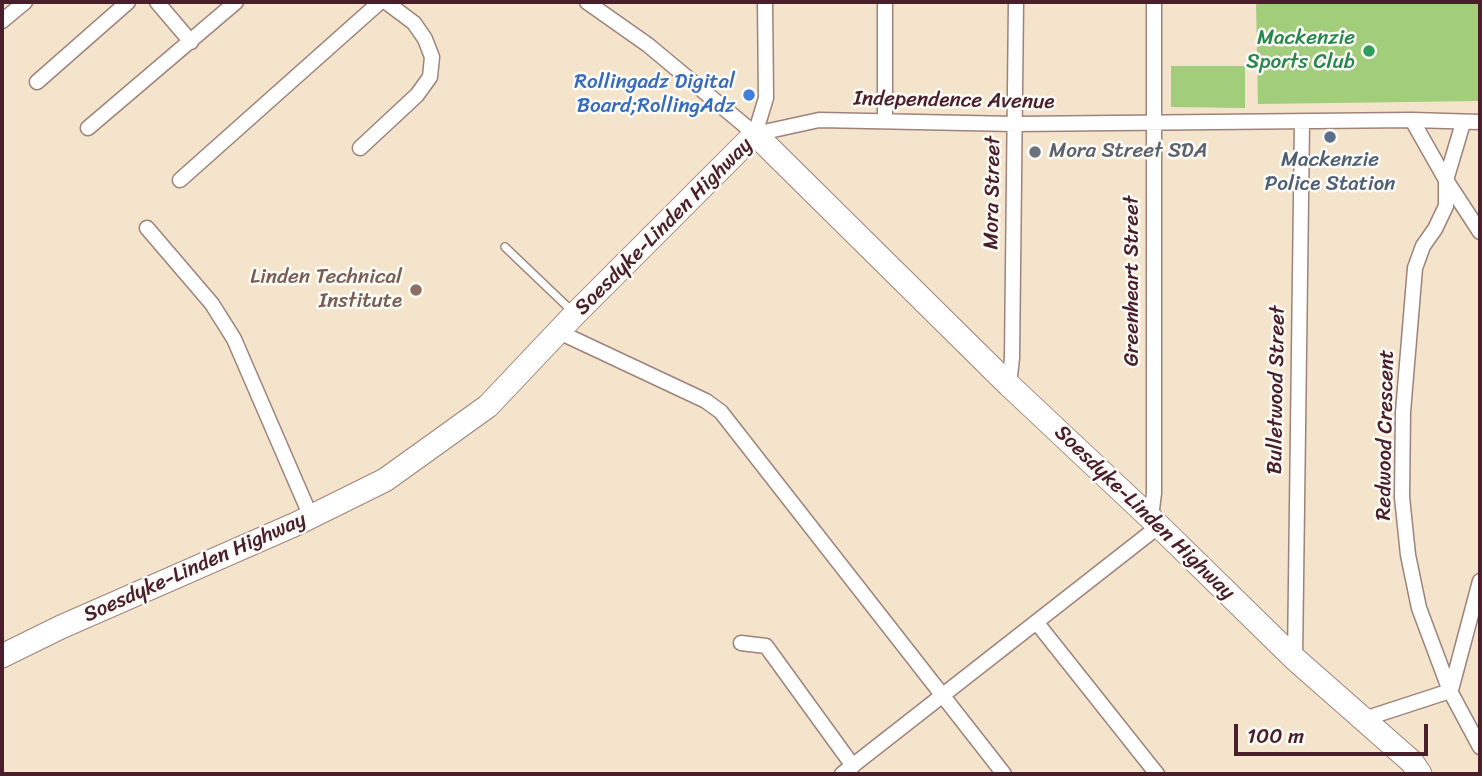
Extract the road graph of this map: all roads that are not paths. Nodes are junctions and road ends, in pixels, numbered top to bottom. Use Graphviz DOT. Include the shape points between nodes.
graph roads {
  1 [pos="25,2"];
  2 [pos="128,2"];
  3 [pos="157,2"];
  4 [pos="236,2"];
  5 [pos="380,2"];
  6 [pos="386,2"];
  7 [pos="587,2"];
  8 [pos="765,2"];
  9 [pos="885,2"];
  10 [pos="1016,2"];
  11 [pos="1154,2"];
  12 [pos="2,21"];
  13 [pos="191,42"];
  14 [pos="37,82"];
  15 [pos="1412,120"];
  16 [pos="885,121"];
  17 [pos="1155,122"];
  18 [pos="1302,122"];
  19 [pos="1480,122"];
  20 [pos="1463,123"];
  21 [pos="1015,124"];
  22 [pos="88,128"];
  23 [pos="755,134"];
  24 [pos="360,148"];
  25 [pos="180,180"];
  26 [pos="1446,180"];
  27 [pos="148,228"];
  28 [pos="1480,232"];
  29 [pos="505,247"];
  30 [pos="575,314"];
  31 [pos="559,332"];
  32 [pos="1009,384"];
  33 [pos="311,517"];
  34 [pos="1155,522"];
  35 [pos="1480,581"];
  36 [pos="1037,623"];
  37 [pos="741,643"];
  38 [pos="3,652"];
  39 [pos="1295,659"];
  40 [pos="1451,691"];
  41 [pos="943,695"];
  42 [pos="1364,719"];
  43 [pos="1480,747"];
  44 [pos="848,770"];
  45 [pos="1004,774"];
  46 [pos="1157,774"];
  47 [pos="1420,774"];
  1 -- 12 [label="street"];
  2 -- 14 [label="street"];
  3 -- 13 [label="street"];
  4 -- 13 [label="street"];
  5 -- 25 [label="street"];
  6 -- 24 [label="street" via="414,23 425,39 432,57 430,77 418,95"];
  7 -- 23 [label="street" via="648,45"];
  8 -- 23 [label="street" via="766,98"];
  9 -- 16 [label="street"];
  10 -- 21 [label="street, Mora Street"];
  11 -- 17 [label="street, Greenheart Street"];
  13 -- 22 [label="street"];
  15 -- 18 [label="street, Independence Avenue"];
  15 -- 20 [label="street, Independence Avenue"];
  15 -- 26 [label="street"];
  16 -- 21 [label="street, Independence Avenue"];
  16 -- 23 [label="street, Independence Avenue" via="818,120"];
  17 -- 18 [label="street, Independence Avenue"];
  17 -- 21 [label="street, Independence Avenue"];
  17 -- 34 [label="street, Greenheart Street"];
  18 -- 39 [label="street, Bulletwood Street"];
  19 -- 20 [label="street, Independence Avenue"];
  20 -- 26 [label="street, Redwood Crescent"];
  21 -- 32 [label="street, Mora Street"];
  23 -- 30 [label="main road, Soesdyke-Linden Highway"];
  23 -- 32 [label="main road, Soesdyke-Linden Highway"];
  26 -- 28 [label="street"];
  26 -- 40 [label="street, Redwood Crescent" via="1446,206 1415,268 1402,412 1402,497 1419,608"];
  27 -- 33 [label="street" via="212,304 234,339"];
  29 -- 30 [label="lane"];
  30 -- 31 [label="main road, Soesdyke-Linden Highway"];
  31 -- 33 [label="main road, Soesdyke-Linden Highway" via="488,406 385,480"];
  31 -- 41 [label="street" via="721,412"];
  32 -- 34 [label="main road, Soesdyke-Linden Highway"];
  33 -- 38 [label="main road, Soesdyke-Linden Highway"];
  34 -- 36 [label="street"];
  34 -- 39 [label="main road, Soesdyke-Linden Highway"];
  35 -- 40 [label="street"];
  36 -- 41 [label="street"];
  36 -- 46 [label="street"];
  37 -- 44 [label="street" via="766,646"];
  39 -- 42 [label="main road, Soesdyke-Linden Highway"];
  40 -- 42 [label="street"];
  40 -- 43 [label="street, Redwood Crescent"];
  41 -- 44 [label="street"];
  41 -- 45 [label="street"];
  42 -- 47 [label="main road, Soesdyke-Linden Highway"];
}
